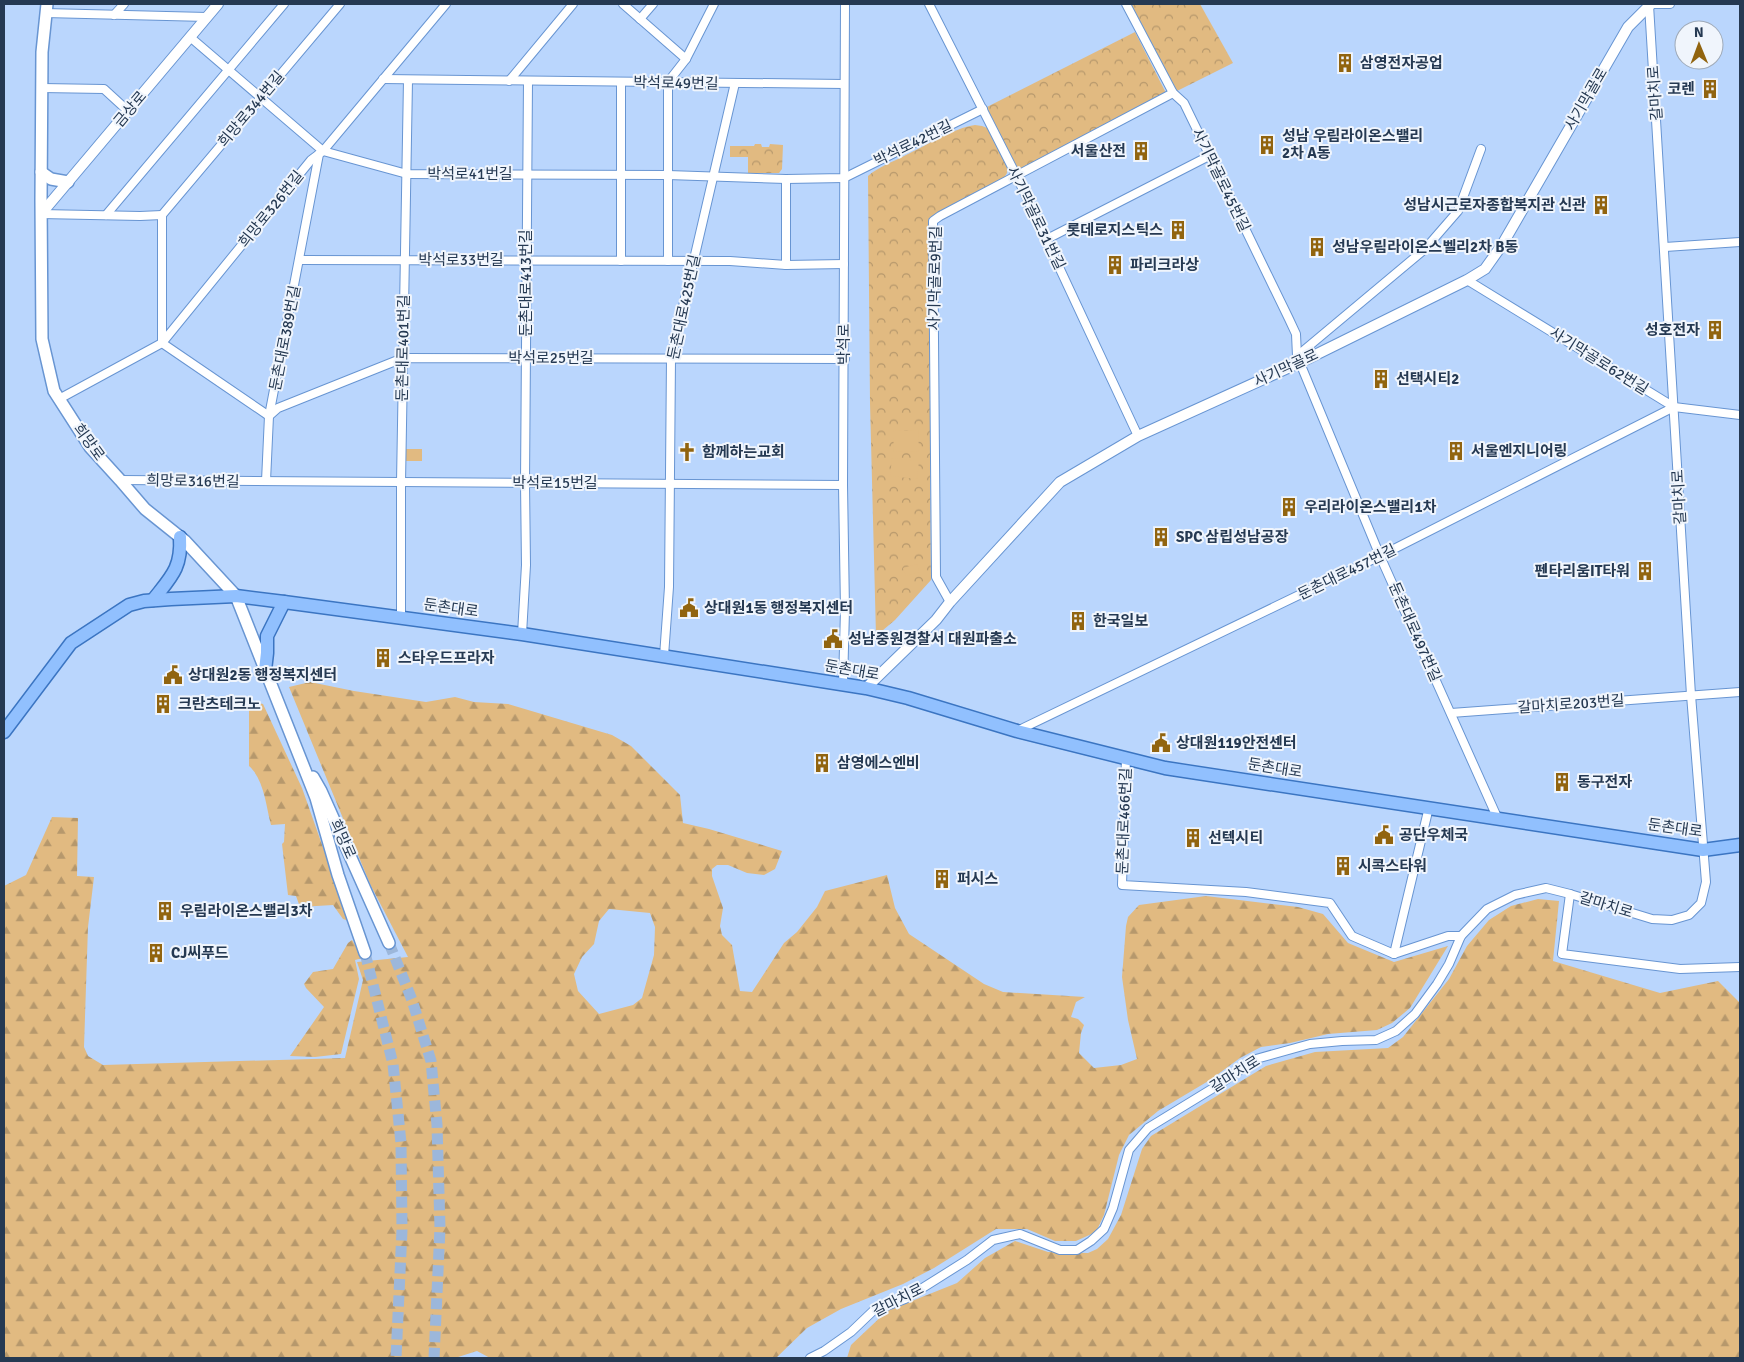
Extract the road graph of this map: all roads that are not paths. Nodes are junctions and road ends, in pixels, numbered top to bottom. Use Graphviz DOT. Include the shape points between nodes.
graph roads {
  1 [pos="124,4"];
  2 [pos="218,4"];
  3 [pos="284,4"];
  4 [pos="340,4"];
  5 [pos="446,4"];
  6 [pos="572,4"];
  7 [pos="624,4"];
  8 [pos="653,4"];
  9 [pos="714,4"];
  10 [pos="845,4"];
  11 [pos="930,4"];
  12 [pos="1126,4"];
  13 [pos="1649,4"];
  14 [pos="1670,4"];
  15 [pos="46,8"];
  16 [pos="114,15"];
  17 [pos="207,17"];
  18 [pos="640,19"];
  19 [pos="190,37"];
  20 [pos="686,59"];
  21 [pos="229,71"];
  22 [pos="383,80"];
  23 [pos="408,80"];
  24 [pos="509,81"];
  25 [pos="528,81"];
  26 [pos="621,82"];
  27 [pos="668,82"];
  28 [pos="735,83"];
  29 [pos="844,84"];
  30 [pos="42,88"];
  31 [pos="1173,93"];
  32 [pos="260,98"];
  33 [pos="983,109"];
  34 [pos="128,111"];
  35 [pos="1481,148"];
  36 [pos="321,152"];
  37 [pos="1209,156"];
  38 [pos="41,172"];
  39 [pos="407,174"];
  40 [pos="526,174"];
  41 [pos="621,175"];
  42 [pos="668,175"];
  43 [pos="1016,175"];
  44 [pos="713,177"];
  45 [pos="844,178"];
  46 [pos="786,179"];
  47 [pos="68,182"];
  48 [pos="41,214"];
  49 [pos="106,215"];
  50 [pos="162,215"];
  51 [pos="1047,239"];
  52 [pos="1740,242"];
  53 [pos="1665,247"];
  54 [pos="300,260"];
  55 [pos="404,260"];
  56 [pos="526,261"];
  57 [pos="621,261"];
  58 [pos="668,261"];
  59 [pos="694,261"];
  60 [pos="786,264"];
  61 [pos="844,264"];
  62 [pos="1467,280"];
  63 [pos="162,343"];
  64 [pos="403,358"];
  65 [pos="525,358"];
  66 [pos="671,358"];
  67 [pos="845,359"];
  68 [pos="1298,359"];
  69 [pos="59,399"];
  70 [pos="1674,407"];
  71 [pos="1740,415"];
  72 [pos="269,416"];
  73 [pos="1138,436"];
  74 [pos="120,480"];
  75 [pos="266,481"];
  76 [pos="400,482"];
  77 [pos="525,483"];
  78 [pos="670,483"];
  79 [pos="843,485"];
  80 [pos="180,537"];
  81 [pos="1380,556"];
  82 [pos="236,596"];
  83 [pos="153,600"];
  84 [pos="284,602"];
  85 [pos="950,602"];
  86 [pos="401,617"];
  87 [pos="522,634"];
  88 [pos="664,656"];
  89 [pos="265,670"];
  90 [pos="843,684"];
  91 [pos="866,688"];
  92 [pos="1740,692"];
  93 [pos="1691,695"];
  94 [pos="1451,713"];
  95 [pos="1017,731"];
  96 [pos="4,732"];
  97 [pos="291,738"];
  98 [pos="1126,758"];
  99 [pos="1429,807"];
  100 [pos="1497,817"];
  101 [pos="1740,844"];
  102 [pos="1704,850"];
  103 [pos="1570,894"];
  104 [pos="1460,936"];
  105 [pos="389,943"];
  106 [pos="365,953"];
  107 [pos="1394,954"];
  108 [pos="1740,967"];
  109 [pos="810,1358"];
  1 -- 16 [label="street"];
  2 -- 17 [label="street, 금상로"];
  3 -- 21 [label="street"];
  4 -- 32 [label="street, 희망로344번길"];
  5 -- 22 [label="street, 희망로326번길"];
  6 -- 24 [label="street"];
  7 -- 18 [label="street"];
  8 -- 18 [label="street"];
  9 -- 20 [label="street"];
  10 -- 29 [label="street, 박석로"];
  11 -- 33 [label="street, 사기막골로31번길"];
  12 -- 31 [label="street, 사기막골로45번길"];
  13 -- 14 [label="street"];
  13 -- 53 [label="street, 갈마치로"];
  13 -- 62 [label="street, 사기막골로" via="1628,27 1502,245 1485,269"];
  15 -- 16 [label="street"];
  15 -- 30 [label="main road, 희망로"];
  16 -- 17 [label="street"];
  17 -- 19 [label="street, 금상로"];
  18 -- 20 [label="street"];
  19 -- 21 [label="street"];
  19 -- 34 [label="street, 금상로"];
  20 -- 27 [label="street"];
  21 -- 32 [label="street"];
  21 -- 49 [label="street"];
  22 -- 23 [label="street, 박석로49번길"];
  22 -- 36 [label="street, 희망로326번길"];
  23 -- 24 [label="street, 박석로49번길"];
  23 -- 39 [label="street, 둔촌대로401번길"];
  24 -- 25 [label="street, 박석로49번길"];
  25 -- 26 [label="street, 박석로49번길"];
  25 -- 40 [label="street, 둔촌대로413번길"];
  26 -- 27 [label="street, 박석로49번길"];
  26 -- 41 [label="street"];
  27 -- 28 [label="street, 박석로49번길"];
  27 -- 42 [label="street"];
  28 -- 29 [label="street, 박석로49번길"];
  28 -- 44 [label="street, 둔촌대로425번길"];
  29 -- 45 [label="street, 박석로"];
  30 -- 34 [label="street" via="104,89"];
  30 -- 38 [label="main road, 희망로"];
  31 -- 37 [label="street, 사기막골로45번길" via="1184,104"];
  31 -- 43 [label="street, 사기막골로9번길"];
  32 -- 36 [label="street"];
  32 -- 50 [label="street, 희망로344번길"];
  33 -- 43 [label="street, 사기막골로31번길"];
  33 -- 45 [label="street, 박석로42번길"];
  34 -- 47 [label="street, 금상로"];
  35 -- 68 [label="street" via="1458,212 1425,249"];
  36 -- 39 [label="street, 박석로41번길"];
  36 -- 54 [label="street, 둔촌대로389번길"];
  36 -- 63 [label="street, 희망로326번길" via="311,160"];
  37 -- 51 [label="street"];
  37 -- 68 [label="street, 사기막골로45번길" via="1296,334"];
  38 -- 47 [label="main road" via="58,182"];
  38 -- 48 [label="main road, 희망로"];
  39 -- 40 [label="street, 박석로41번길"];
  39 -- 55 [label="street, 둔촌대로401번길"];
  40 -- 41 [label="street, 박석로41번길"];
  40 -- 56 [label="street, 둔촌대로413번길"];
  41 -- 42 [label="street, 박석로41번길"];
  41 -- 57 [label="street"];
  42 -- 44 [label="street, 박석로41번길"];
  42 -- 58 [label="street"];
  43 -- 51 [label="street, 사기막골로31번길"];
  43 -- 85 [label="street, 사기막골로9번길" via="933,221 936,577"];
  44 -- 46 [label="street, 박석로41번길"];
  44 -- 59 [label="street, 둔촌대로425번길"];
  45 -- 46 [label="street, 박석로41번길"];
  45 -- 61 [label="street, 박석로"];
  46 -- 60 [label="street"];
  47 -- 48 [label="street, 금상로"];
  48 -- 49 [label="street"];
  48 -- 69 [label="main road, 희망로" via="42,339 54,391"];
  49 -- 50 [label="street"];
  50 -- 63 [label="street"];
  51 -- 73 [label="street, 사기막골로31번길"];
  52 -- 53 [label="street"];
  53 -- 70 [label="street, 갈마치로"];
  54 -- 55 [label="street, 박석로33번길"];
  54 -- 72 [label="street, 둔촌대로389번길"];
  55 -- 56 [label="street, 박석로33번길"];
  55 -- 64 [label="street, 둔촌대로401번길"];
  56 -- 57 [label="street, 박석로33번길"];
  56 -- 65 [label="street, 둔촌대로413번길"];
  57 -- 58 [label="street, 박석로33번길"];
  58 -- 59 [label="street, 박석로33번길"];
  59 -- 60 [label="street, 박석로33번길"];
  59 -- 66 [label="street, 둔촌대로425번길"];
  60 -- 61 [label="street, 박석로33번길"];
  61 -- 67 [label="street, 박석로"];
  62 -- 68 [label="street, 사기막골로"];
  62 -- 70 [label="street, 사기막골로62번길"];
  63 -- 69 [label="street, 희망로326번길"];
  63 -- 72 [label="street, 둔촌대로389번길"];
  64 -- 65 [label="street, 박석로25번길"];
  64 -- 72 [label="street, 박석로25번길" via="278,408"];
  64 -- 76 [label="street, 둔촌대로401번길"];
  65 -- 66 [label="street, 박석로25번길"];
  65 -- 77 [label="street, 둔촌대로413번길"];
  66 -- 67 [label="street, 박석로25번길"];
  66 -- 78 [label="street, 둔촌대로425번길"];
  67 -- 79 [label="street, 박석로"];
  68 -- 73 [label="street, 사기막골로"];
  68 -- 81 [label="street, 둔촌대로497번길"];
  69 -- 74 [label="main road, 희망로" via="90,447"];
  70 -- 71 [label="street, 사기막골로62번길"];
  70 -- 81 [label="street, 둔촌대로457번길"];
  70 -- 93 [label="street, 갈마치로"];
  72 -- 75 [label="street, 둔촌대로389번길"];
  73 -- 85 [label="street, 사기막골로" via="1060,482"];
  74 -- 75 [label="street, 희망로316번길"];
  74 -- 80 [label="main road, 희망로" via="144,509"];
  75 -- 76 [label="street, 박석로15번길"];
  76 -- 77 [label="street, 박석로15번길"];
  76 -- 86 [label="street, 둔촌대로401번길"];
  77 -- 78 [label="street, 박석로15번길"];
  77 -- 87 [label="street, 둔촌대로413번길" via="526,565"];
  78 -- 79 [label="street, 박석로15번길"];
  78 -- 88 [label="street, 둔촌대로425번길" via="669,587"];
  79 -- 90 [label="street, 박석로"];
  80 -- 82 [label="main road, 희망로"];
  80 -- 83 [label="main road" via="180,558"];
  81 -- 94 [label="street, 둔촌대로497번길"];
  81 -- 95 [label="street, 둔촌대로457번길"];
  82 -- 83 [label="main road, 둔촌대로"];
  82 -- 84 [label="main road, 둔촌대로"];
  82 -- 89 [label="main road, 희망로"];
  83 -- 96 [label="main road, 둔촌대로" via="128,605 71,644"];
  84 -- 86 [label="main road, 둔촌대로"];
  84 -- 89 [label="main road" via="267,636"];
  85 -- 91 [label="street, 사기막골로" via="936,620"];
  86 -- 87 [label="main road, 둔촌대로"];
  87 -- 88 [label="main road, 둔촌대로"];
  88 -- 90 [label="main road, 둔촌대로"];
  89 -- 97 [label="main road, 희망로"];
  90 -- 91 [label="main road, 둔촌대로"];
  91 -- 95 [label="main road, 둔촌대로"];
  92 -- 93 [label="street, 갈마치로203번길"];
  93 -- 94 [label="street, 갈마치로203번길"];
  93 -- 102 [label="street, 갈마치로"];
  94 -- 100 [label="street, 둔촌대로497번길"];
  95 -- 98 [label="main road, 둔촌대로"];
  97 -- 105 [label="main road, 희망로" via="321,791"];
  97 -- 106 [label="main road, 희망로" via="316,798"];
  98 -- 99 [label="main road, 둔촌대로" via="1165,768"];
  98 -- 107 [label="street, 둔촌대로466번길" via="1122,884 1246,892 1330,903 1352,936"];
  99 -- 100 [label="main road, 둔촌대로"];
  99 -- 107 [label="street"];
  100 -- 102 [label="main road, 둔촌대로"];
  101 -- 102 [label="main road, 둔촌대로"];
  102 -- 103 [label="street, 갈마치로" via="1706,882 1701,903 1689,915 1672,920 1652,919"];
  103 -- 104 [label="street, 갈마치로" via="1546,888 1515,894 1487,908"];
  103 -- 108 [label="street" via="1562,954 1680,969"];
  104 -- 107 [label="street" via="1448,936"];
  104 -- 109 [label="street, 갈마치로" via="1437,984 1415,1014 1396,1031 1376,1040 1310,1044 1256,1059 1148,1128 1129,1150 1104,1230 1091,1242 1077,1250 1060,1250 1020,1234 993,1240 904,1299 873,1311 851,1332"];
}
